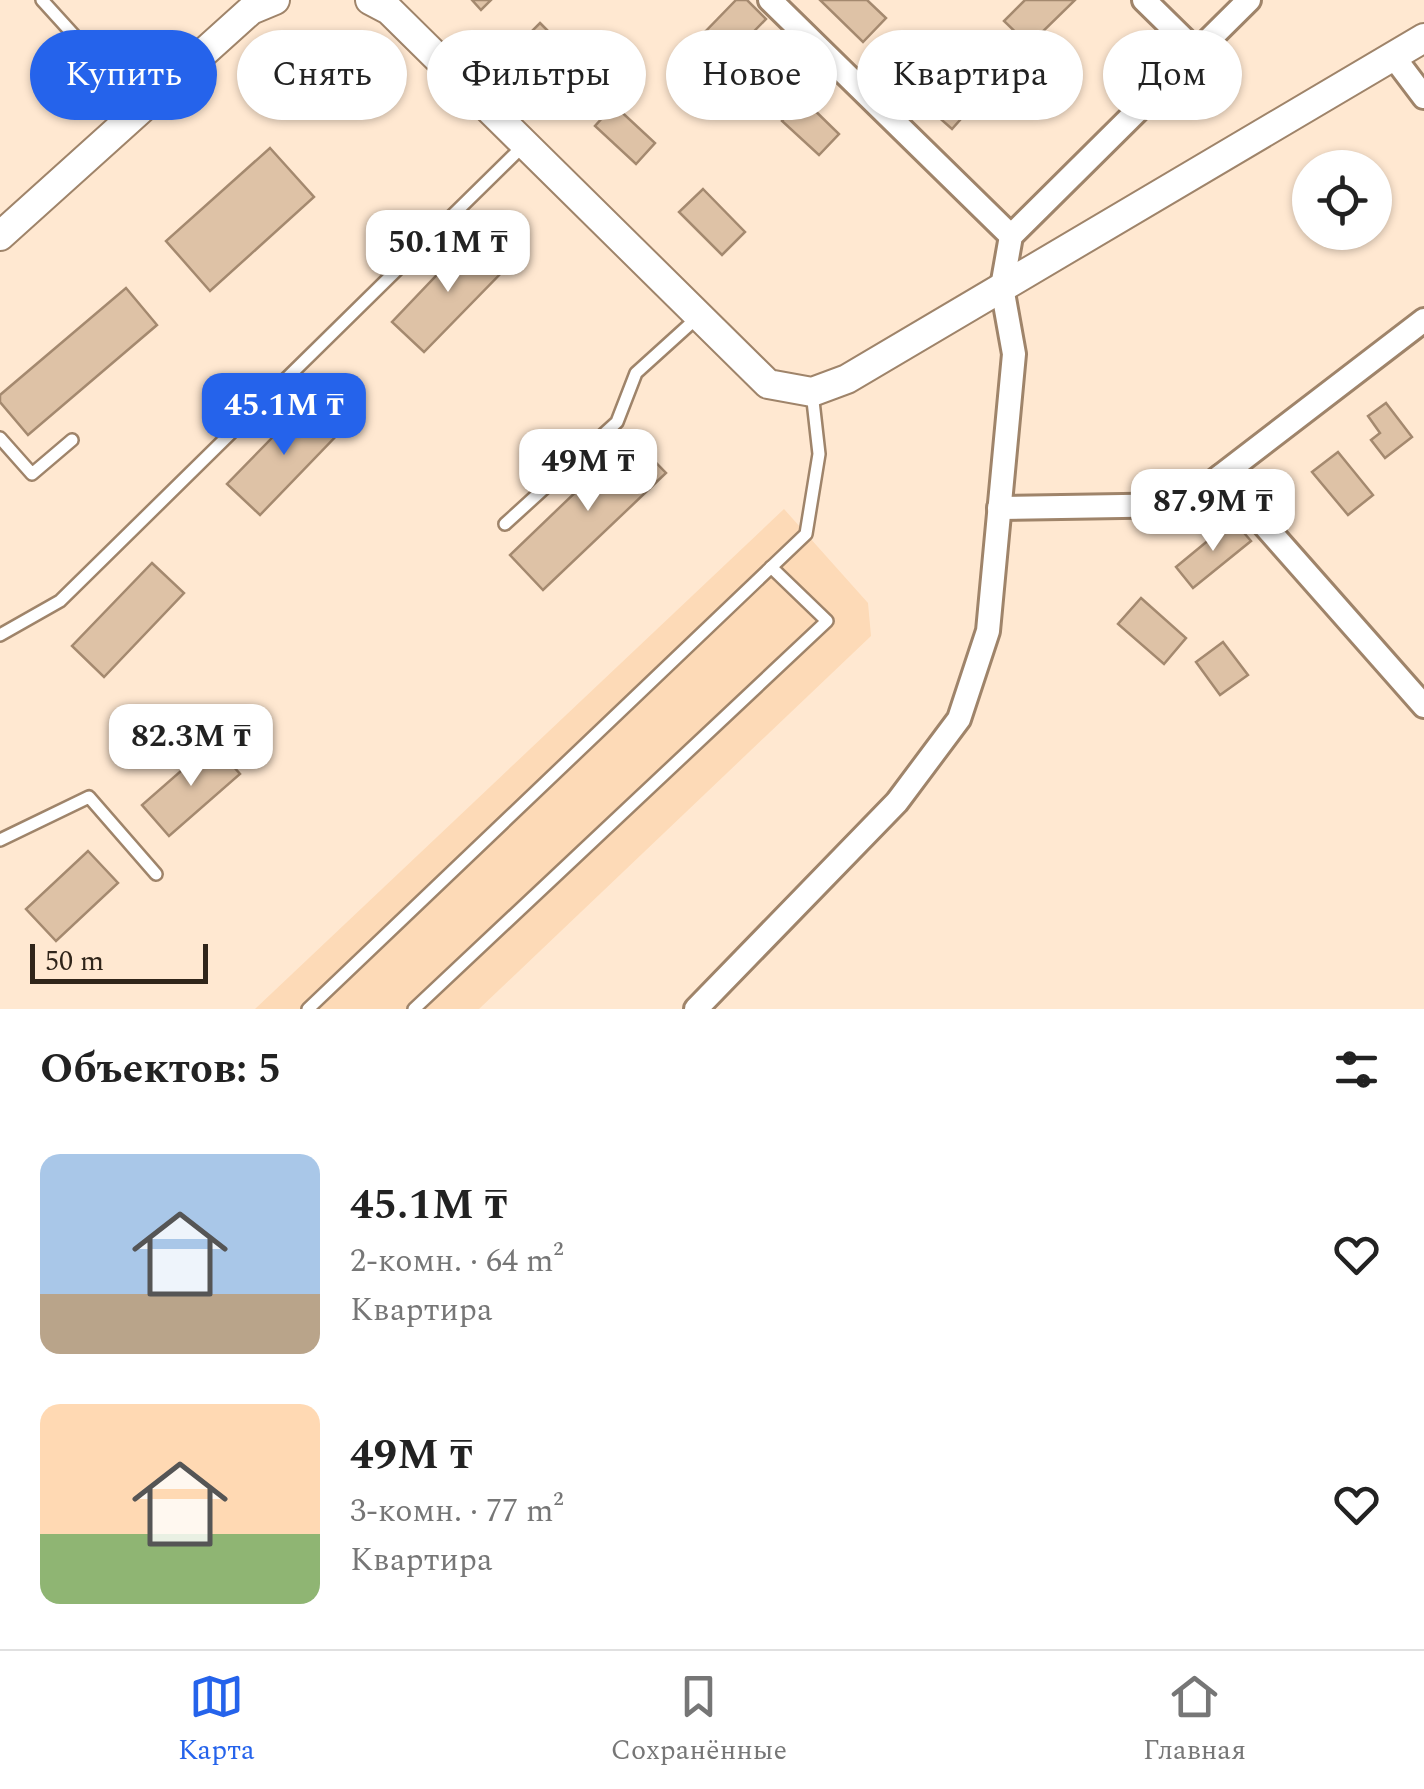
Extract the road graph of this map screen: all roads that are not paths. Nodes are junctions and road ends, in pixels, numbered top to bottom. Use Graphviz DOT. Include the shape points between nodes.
graph roads {
  1 [pos="42,0"];
  2 [pos="370,0"];
  3 [pos="770,0"];
  4 [pos="1144,0"];
  5 [pos="1249,0"];
  6 [pos="263,5"];
  7 [pos="69,30"];
  8 [pos="1175,30"];
  9 [pos="1217,30"];
  10 [pos="1424,38"];
  11 [pos="217,44"];
  12 [pos="1394,56"];
  13 [pos="1424,97"];
  14 [pos="129,120"];
  15 [pos="1125,120"];
  16 [pos="525,144"];
  17 [pos="0,236"];
  18 [pos="1010,236"];
  19 [pos="1002,286"];
  20 [pos="699,316"];
  21 [pos="1424,320"];
  22 [pos="812,392"];
  23 [pos="0,438"];
  24 [pos="72,440"];
  25 [pos="1221,476"];
  26 [pos="1000,508"];
  27 [pos="505,524"];
  28 [pos="772,567"];
  29 [pos="0,635"];
  30 [pos="1424,706"];
  31 [pos="0,840"];
  32 [pos="156,874"];
  33 [pos="308,1009"];
  34 [pos="414,1009"];
  35 [pos="696,1009"];
  1 -- 7 [label="lane"];
  2 -- 16 [label="street" via="389,10"];
  3 -- 18 [label="street"];
  4 -- 8 [label="street"];
  5 -- 9 [label="street"];
  6 -- 11 [label="street"];
  10 -- 12 [label="street"];
  12 -- 13 [label="street"];
  12 -- 19 [label="street"];
  14 -- 17 [label="street"];
  15 -- 18 [label="street"];
  16 -- 20 [label="street"];
  16 -- 29 [label="lane" via="60,600"];
  18 -- 19 [label="street"];
  19 -- 22 [label="street"];
  19 -- 26 [label="street" via="1014,354"];
  20 -- 22 [label="street" via="768,384"];
  20 -- 27 [label="lane" via="636,373 617,422"];
  21 -- 25 [label="street"];
  22 -- 28 [label="lane" via="820,454 806,534"];
  23 -- 24 [label="lane" via="32,474"];
  25 -- 26 [label="street" via="1183,505"];
  25 -- 30 [label="street"];
  26 -- 35 [label="street" via="988,631 959,719 897,802"];
  28 -- 33 [label="lane"];
  28 -- 34 [label="lane" via="827,621"];
  31 -- 32 [label="lane" via="89,797"];
}
